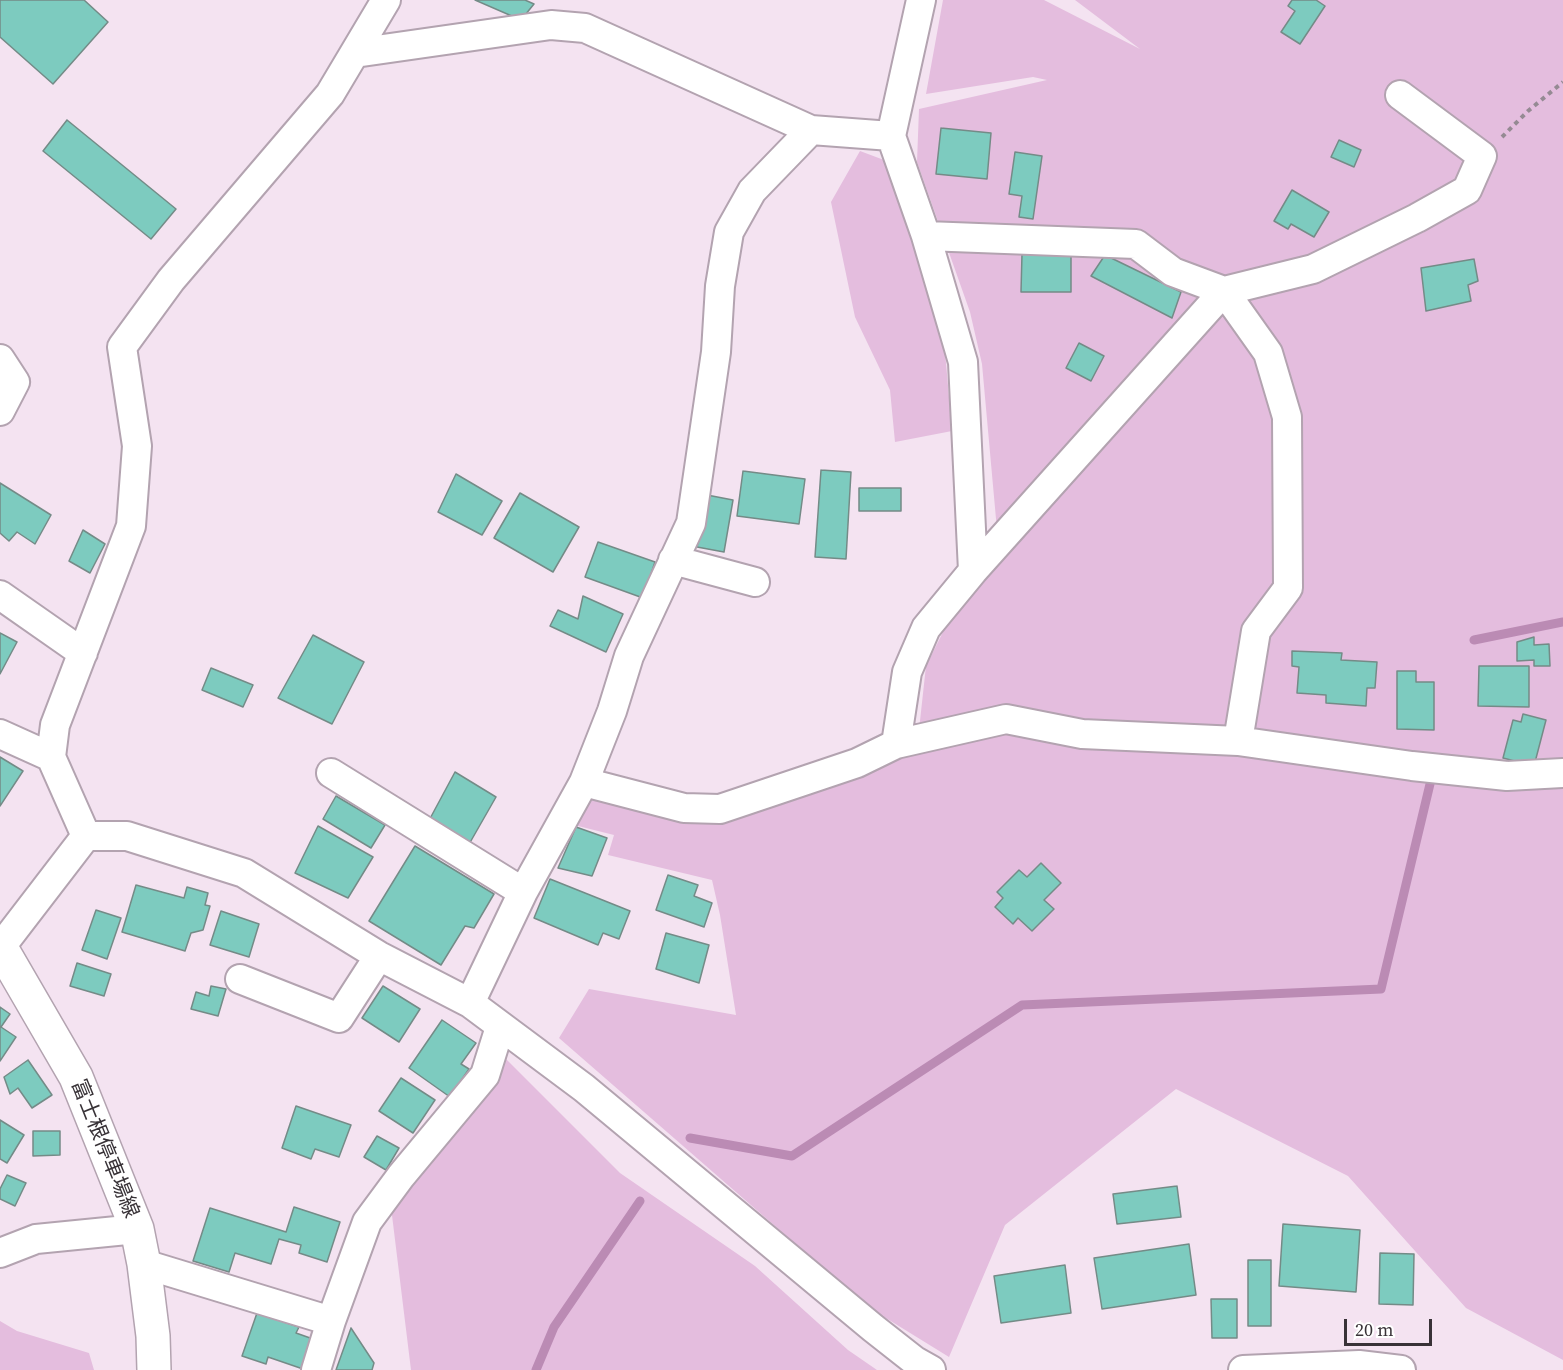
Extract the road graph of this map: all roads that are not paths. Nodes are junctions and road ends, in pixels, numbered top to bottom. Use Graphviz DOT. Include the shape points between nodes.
graph roads {
  1 [pos="386,0"];
  2 [pos="921,0"];
  3 [pos="355,53"];
  4 [pos="1400,94"];
  5 [pos="811,130"];
  6 [pos="891,136"];
  7 [pos="926,236"];
  8 [pos="1224,291"];
  9 [pos="0,359"];
  10 [pos="0,411"];
  11 [pos="673,560"];
  12 [pos="974,571"];
  13 [pos="755,582"];
  14 [pos="0,596"];
  15 [pos="83,653"];
  16 [pos="0,734"];
  17 [pos="1238,741"];
  18 [pos="896,744"];
  19 [pos="51,758"];
  20 [pos="331,773"];
  21 [pos="1563,773"];
  22 [pos="584,782"];
  23 [pos="86,836"];
  24 [pos="523,892"];
  25 [pos="0,947"];
  26 [pos="378,956"];
  27 [pos="240,979"];
  28 [pos="470,1003"];
  29 [pos="500,1027"];
  30 [pos="137,1229"];
  31 [pos="0,1253"];
  32 [pos="144,1264"];
  33 [pos="331,1322"];
  34 [pos="1361,1367"];
  35 [pos="154,1370"];
  36 [pos="316,1370"];
  37 [pos="931,1370"];
  38 [pos="1243,1370"];
  39 [pos="1401,1370"];
  1 -- 3 [label="street"];
  2 -- 6 [label="street"];
  3 -- 5 [label="street" via="551,25 585,28"];
  3 -- 15 [label="street" via="330,94 171,280 122,346 137,446 131,526"];
  4 -- 8 [label="street" via="1482,156 1467,190 1313,269"];
  5 -- 6 [label="street"];
  5 -- 11 [label="street" via="752,191 729,232 691,523"];
  6 -- 7 [label="street"];
  7 -- 8 [label="street" via="1136,244 1173,272"];
  7 -- 12 [label="street" via="963,362"];
  8 -- 12 [label="street"];
  8 -- 17 [label="street" via="1268,353 1287,417 1288,588 1256,631"];
  9 -- 10 [label="street" via="15,382"];
  11 -- 13 [label="street"];
  11 -- 22 [label="street" via="629,656"];
  12 -- 18 [label="street" via="926,628 907,672"];
  14 -- 15 [label="street"];
  15 -- 19 [label="street" via="55,725"];
  16 -- 19 [label="street"];
  17 -- 18 [label="street" via="1082,734 1006,719"];
  17 -- 21 [label="street" via="1507,776"];
  18 -- 22 [label="street" via="857,763 720,809 684,808"];
  19 -- 23 [label="street"];
  20 -- 24 [label="street"];
  22 -- 24 [label="street"];
  23 -- 25 [label="street"];
  23 -- 26 [label="street" via="128,836 244,873"];
  24 -- 28 [label="street"];
  25 -- 30 [label="main road, 富士根停車場線" via="76,1077"];
  26 -- 27 [label="street" via="339,1018"];
  26 -- 28 [label="street"];
  28 -- 29 [label="street"];
  29 -- 33 [label="street" via="485,1075 367,1221"];
  29 -- 37 [label="street" via="584,1088 873,1328"];
  30 -- 31 [label="street" via="36,1239"];
  30 -- 32 [label="main road, 富士根停車場線"];
  32 -- 33 [label="street"];
  32 -- 35 [label="main road, 富士根停車場線"];
  33 -- 36 [label="street"];
  34 -- 38 [label="street"];
  34 -- 39 [label="street"];
}
